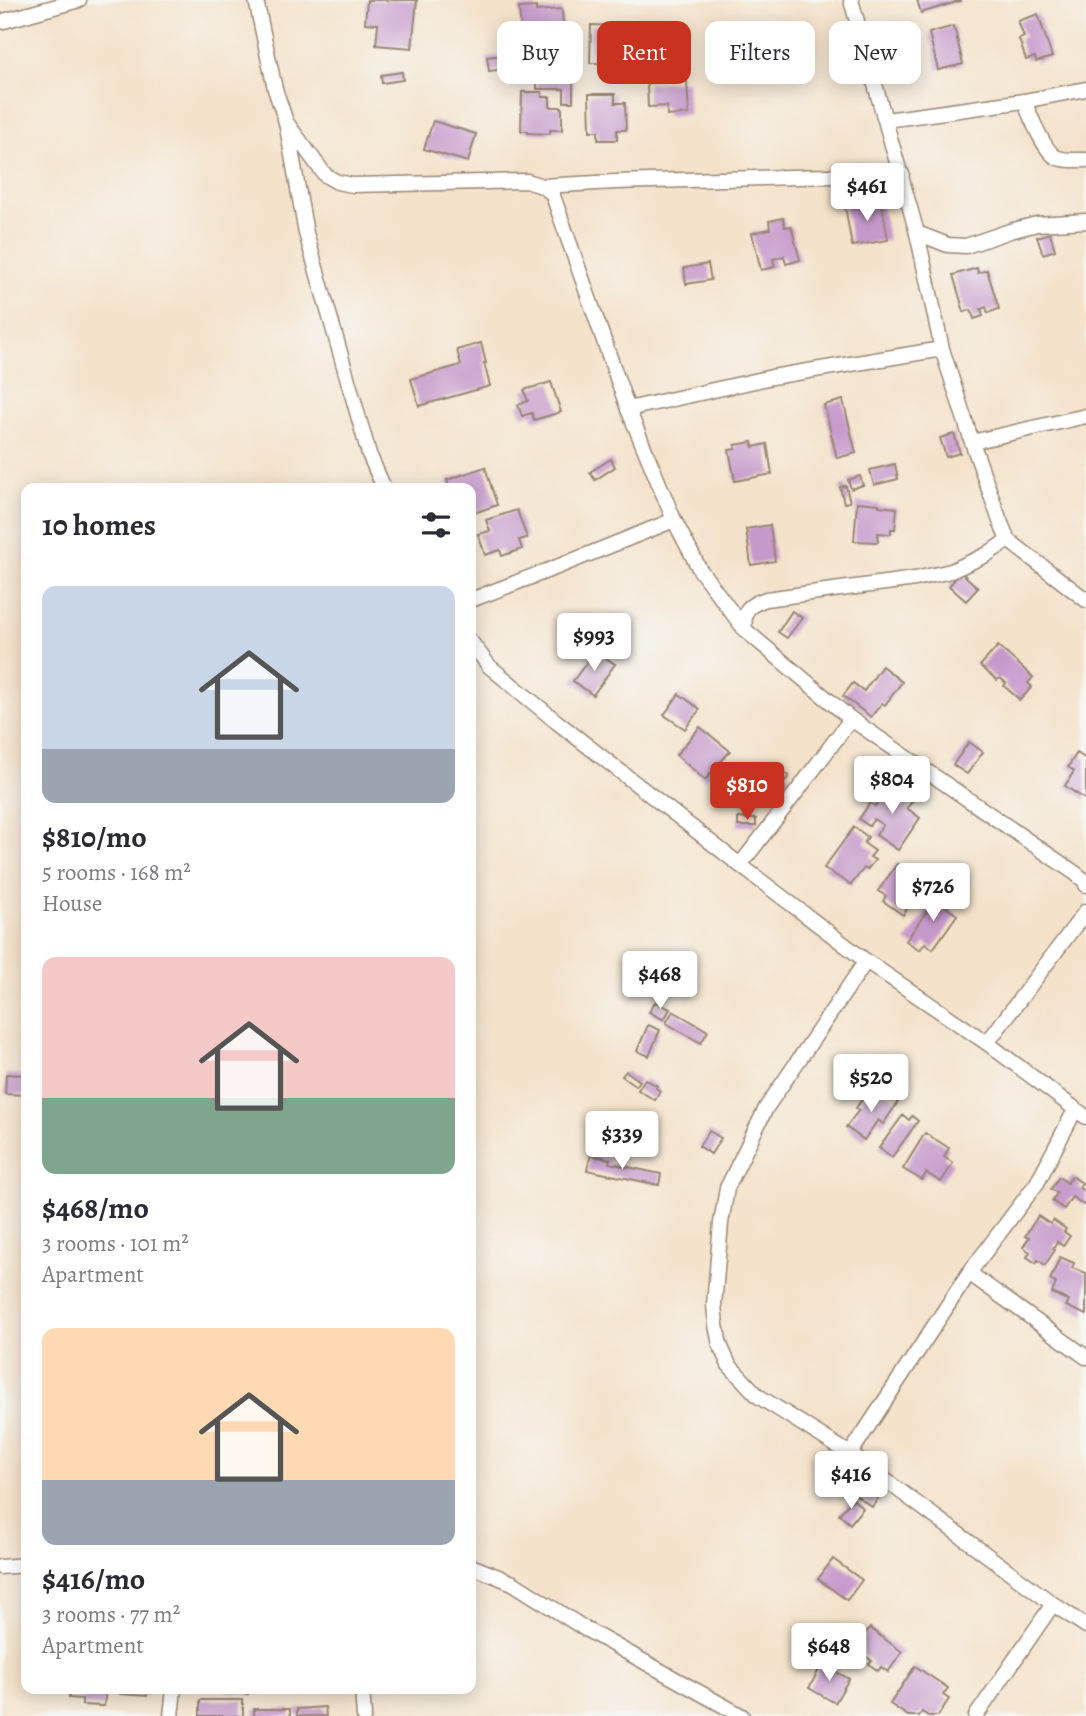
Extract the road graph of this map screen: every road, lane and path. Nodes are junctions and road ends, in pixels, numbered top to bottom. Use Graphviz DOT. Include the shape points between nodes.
graph roads {
  1 [pos="79,0"];
  2 [pos="256,0"];
  3 [pos="850,2"];
  4 [pos="0,22"];
  5 [pos="1086,89"];
  6 [pos="1024,101"];
  7 [pos="886,120"];
  8 [pos="286,122"];
  9 [pos="1086,160"];
  10 [pos="902,174"];
  11 [pos="542,186"];
  12 [pos="1086,221"];
  13 [pos="917,233"];
  14 [pos="942,349"];
  15 [pos="628,409"];
  16 [pos="1086,416"];
  17 [pos="972,442"];
  18 [pos="382,483"];
  19 [pos="674,520"];
  20 [pos="1008,540"];
  21 [pos="476,598"];
  22 [pos="1086,600"];
  23 [pos="745,630"];
  24 [pos="476,649"];
  25 [pos="850,719"];
  26 [pos="740,865"];
  27 [pos="1086,882"];
  28 [pos="1086,911"];
  29 [pos="866,961"];
  30 [pos="987,1043"];
  31 [pos="1081,1114"];
  32 [pos="970,1273"];
  33 [pos="1086,1357"];
  34 [pos="850,1454"];
  35 [pos="21,1565"];
  36 [pos="0,1567"];
  37 [pos="476,1568"];
  38 [pos="1052,1604"];
  39 [pos="1086,1626"];
  40 [pos="173,1694"];
  41 [pos="362,1694"];
  42 [pos="171,1716"];
  43 [pos="364,1716"];
  44 [pos="742,1716"];
  45 [pos="976,1716"];
  1 -- 4 [label="street"];
  2 -- 8 [label="street"];
  3 -- 7 [label="street"];
  5 -- 6 [label="street"];
  6 -- 7 [label="street"];
  6 -- 9 [label="street" via="1055,158"];
  7 -- 10 [label="street"];
  8 -- 11 [label="street" via="325,175 337,182 353,186 527,181"];
  8 -- 18 [label="street" via="306,233 369,454"];
  10 -- 11 [label="street"];
  10 -- 13 [label="street"];
  11 -- 15 [label="street" via="552,193"];
  12 -- 13 [label="street" via="1037,224 966,246 948,245"];
  13 -- 14 [label="street"];
  14 -- 15 [label="street" via="772,377"];
  14 -- 17 [label="street"];
  15 -- 19 [label="street"];
  16 -- 17 [label="street"];
  17 -- 20 [label="street"];
  19 -- 21 [label="street"];
  19 -- 23 [label="street" via="700,570"];
  20 -- 22 [label="street"];
  20 -- 23 [label="street" via="951,571 754,603 744,616"];
  23 -- 25 [label="street"];
  24 -- 26 [label="street" via="489,666 547,714"];
  25 -- 26 [label="street"];
  25 -- 27 [label="street"];
  26 -- 29 [label="street"];
  28 -- 30 [label="street"];
  29 -- 30 [label="street"];
  29 -- 34 [label="street" via="766,1108 727,1188 715,1304 720,1345 741,1380 758,1396"];
  30 -- 31 [label="street"];
  31 -- 32 [label="street"];
  32 -- 33 [label="street"];
  32 -- 34 [label="street"];
  34 -- 38 [label="street"];
  35 -- 36 [label="street"];
  37 -- 44 [label="street" via="513,1583"];
  38 -- 39 [label="street"];
  38 -- 45 [label="street"];
  40 -- 42 [label="street"];
  41 -- 43 [label="street"];
}
